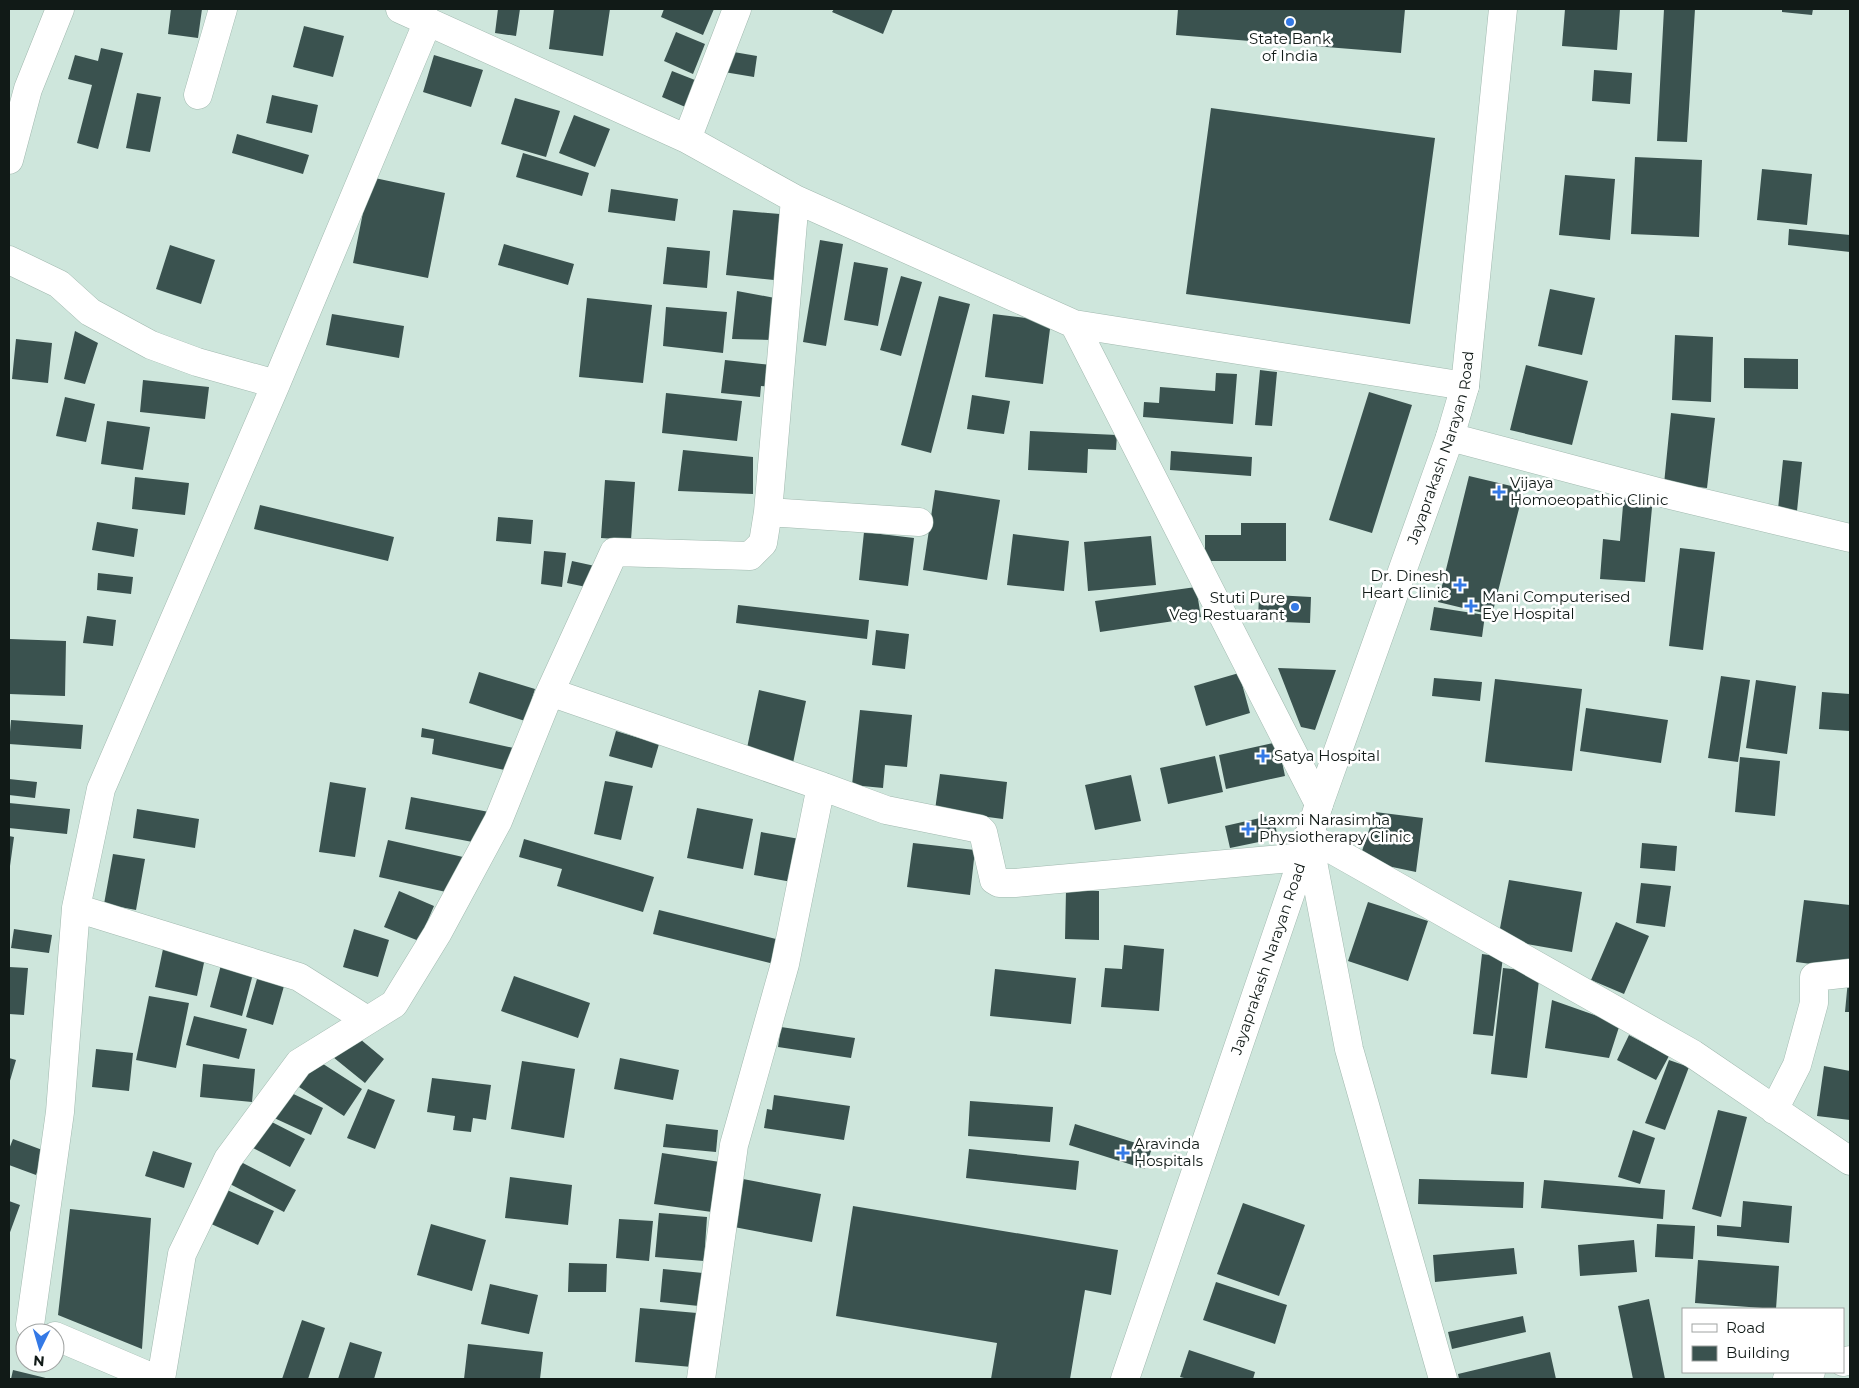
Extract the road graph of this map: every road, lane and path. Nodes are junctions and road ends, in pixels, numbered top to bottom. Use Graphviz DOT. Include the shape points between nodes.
graph roads {
  1 [pos="60,9"];
  2 [pos="223,9"];
  3 [pos="400,9"];
  4 [pos="737,9"];
  5 [pos="1504,9"];
  6 [pos="428,21"];
  7 [pos="198,95"];
  8 [pos="687,138"];
  9 [pos="9,160"];
  10 [pos="795,199"];
  11 [pos="9,260"];
  12 [pos="1074,324"];
  13 [pos="276,384"];
  14 [pos="1465,386"];
  15 [pos="1450,437"];
  16 [pos="768,512"];
  17 [pos="918,522"];
  18 [pos="1850,538"];
  19 [pos="550,692"];
  20 [pos="821,786"];
  21 [pos="1319,804"];
  22 [pos="1305,847"];
  23 [pos="76,908"];
  24 [pos="1850,973"];
  25 [pos="367,1020"];
  26 [pos="1774,1110"];
  27 [pos="1850,1162"];
  28 [pos="29,1323"];
  29 [pos="65,1340"];
  30 [pos="1808,1373"];
  31 [pos="156,1379"];
  32 [pos="161,1379"];
  33 [pos="701,1379"];
  34 [pos="1125,1379"];
  35 [pos="1443,1379"];
  36 [pos="1787,1379"];
  1 -- 9 [label="street" via="28,88"];
  2 -- 7 [label="street"];
  3 -- 6 [label="street"];
  4 -- 8 [label="street"];
  5 -- 14 [label="street, Jayaprakash Narayan Road"];
  6 -- 8 [label="street"];
  6 -- 13 [label="street"];
  8 -- 10 [label="street"];
  10 -- 12 [label="street"];
  10 -- 16 [label="street"];
  11 -- 13 [label="street" via="59,284 90,312 151,345 197,362"];
  12 -- 14 [label="street"];
  12 -- 21 [label="street"];
  13 -- 23 [label="street" via="101,789"];
  14 -- 15 [label="street, Jayaprakash Narayan Road"];
  15 -- 18 [label="street"];
  15 -- 21 [label="street, Jayaprakash Narayan Road"];
  16 -- 17 [label="street"];
  16 -- 19 [label="street" via="763,543 750,556 614,552"];
  19 -- 20 [label="street"];
  19 -- 25 [label="street" via="498,821 438,934 394,1004"];
  20 -- 22 [label="street" via="886,810 980,829 984,832 994,880 999,883"];
  20 -- 33 [label="street" via="785,964 734,1145"];
  21 -- 22 [label="street, Jayaprakash Narayan Road"];
  22 -- 26 [label="street" via="1692,1054"];
  22 -- 34 [label="street, Jayaprakash Narayan Road"];
  22 -- 35 [label="street" via="1350,1049"];
  23 -- 25 [label="street" via="299,977"];
  23 -- 28 [label="street" via="60,1112"];
  24 -- 26 [label="street" via="1814,977 1814,1003 1797,1065"];
  25 -- 32 [label="street" via="300,1063 228,1159 182,1254"];
  26 -- 27 [label="street"];
  29 -- 31 [label="street"];
  30 -- 36 [label="street"];
}
